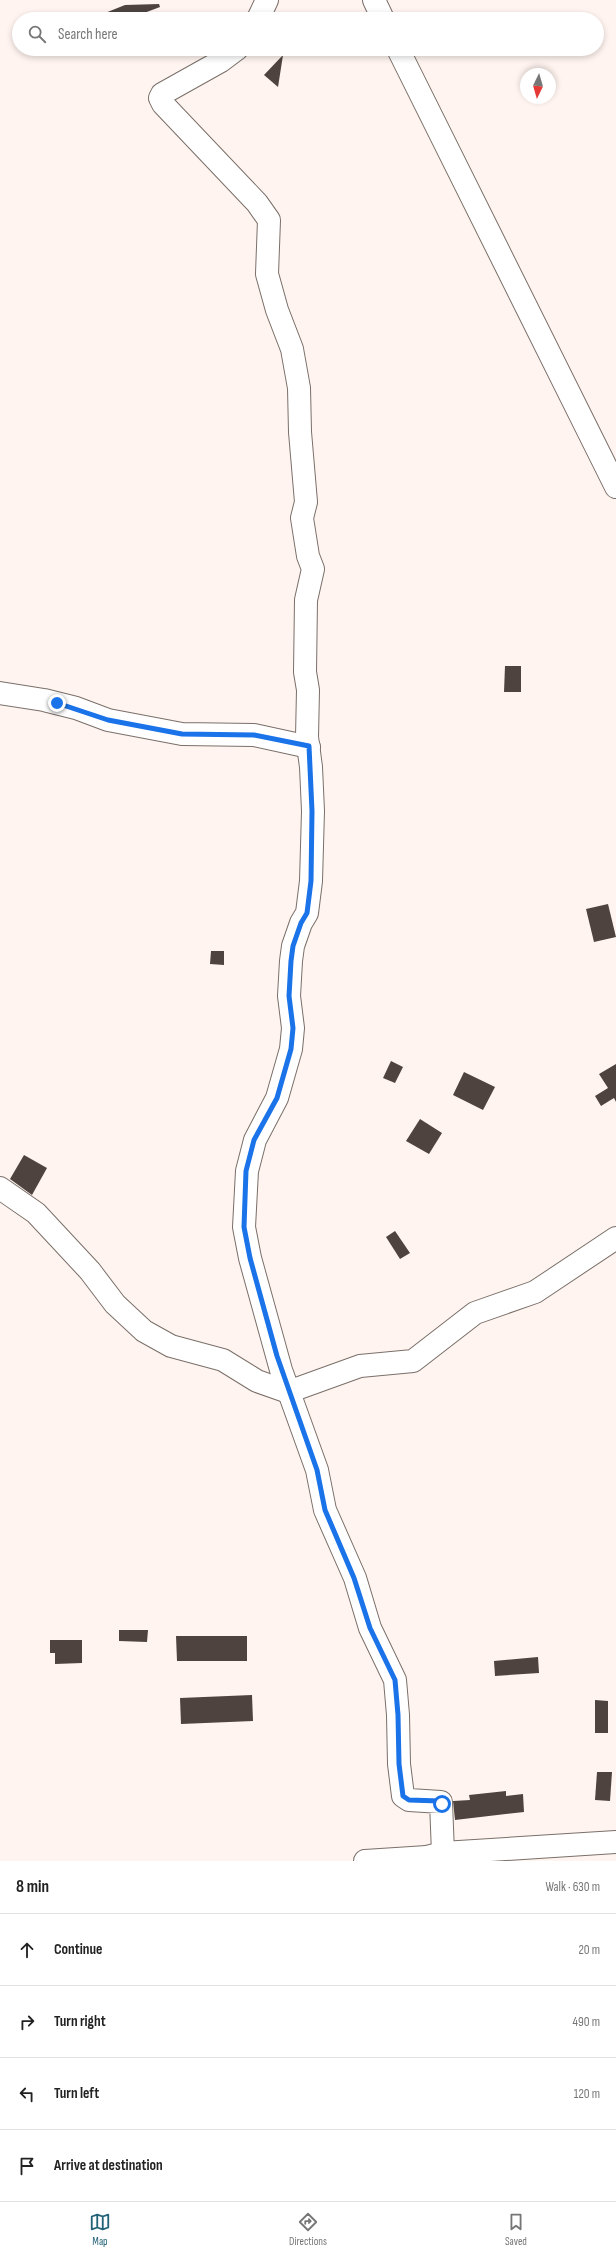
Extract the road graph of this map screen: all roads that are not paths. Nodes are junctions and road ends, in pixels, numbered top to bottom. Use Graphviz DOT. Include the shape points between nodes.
graph roads {
  1 [pos="266,0"];
  2 [pos="374,0"];
  3 [pos="261,12"];
  4 [pos="380,12"];
  5 [pos="227,56"];
  6 [pos="401,56"];
  7 [pos="616,487"];
  8 [pos="0,693"];
  9 [pos="309,746"];
  10 [pos="0,1188"];
  11 [pos="616,1238"];
  12 [pos="288,1392"];
  13 [pos="616,1842"];
  14 [pos="432,1857"];
  15 [pos="366,1861"];
  1 -- 3 [label="street"];
  2 -- 4 [label="street"];
  5 -- 9 [label="street" via="162,94 160,98 257,203 269,220 267,274 292,349 299,388 306,502 302,518 308,556 313,569 306,600 305,672 308,690"];
  6 -- 7 [label="street"];
  8 -- 9 [label="street" via="44,700 108,720 182,734 254,735"];
  9 -- 12 [label="street" via="312,811 311,881 307,913 293,946 291,961 291,1049 277,1098 254,1140 246,1171 244,1227"];
  10 -- 12 [label="street" via="36,1213 90,1271 115,1304 144,1331 170,1346 223,1360 257,1381"];
  11 -- 12 [label="street" via="535,1292 475,1313 413,1361 360,1366"];
  12 -- 14 [label="street" via="317,1470 325,1510 354,1578 370,1628 395,1680 403,1796 409,1800 441,1802"];
  13 -- 14 [label="street"];
  14 -- 15 [label="street"];
}
